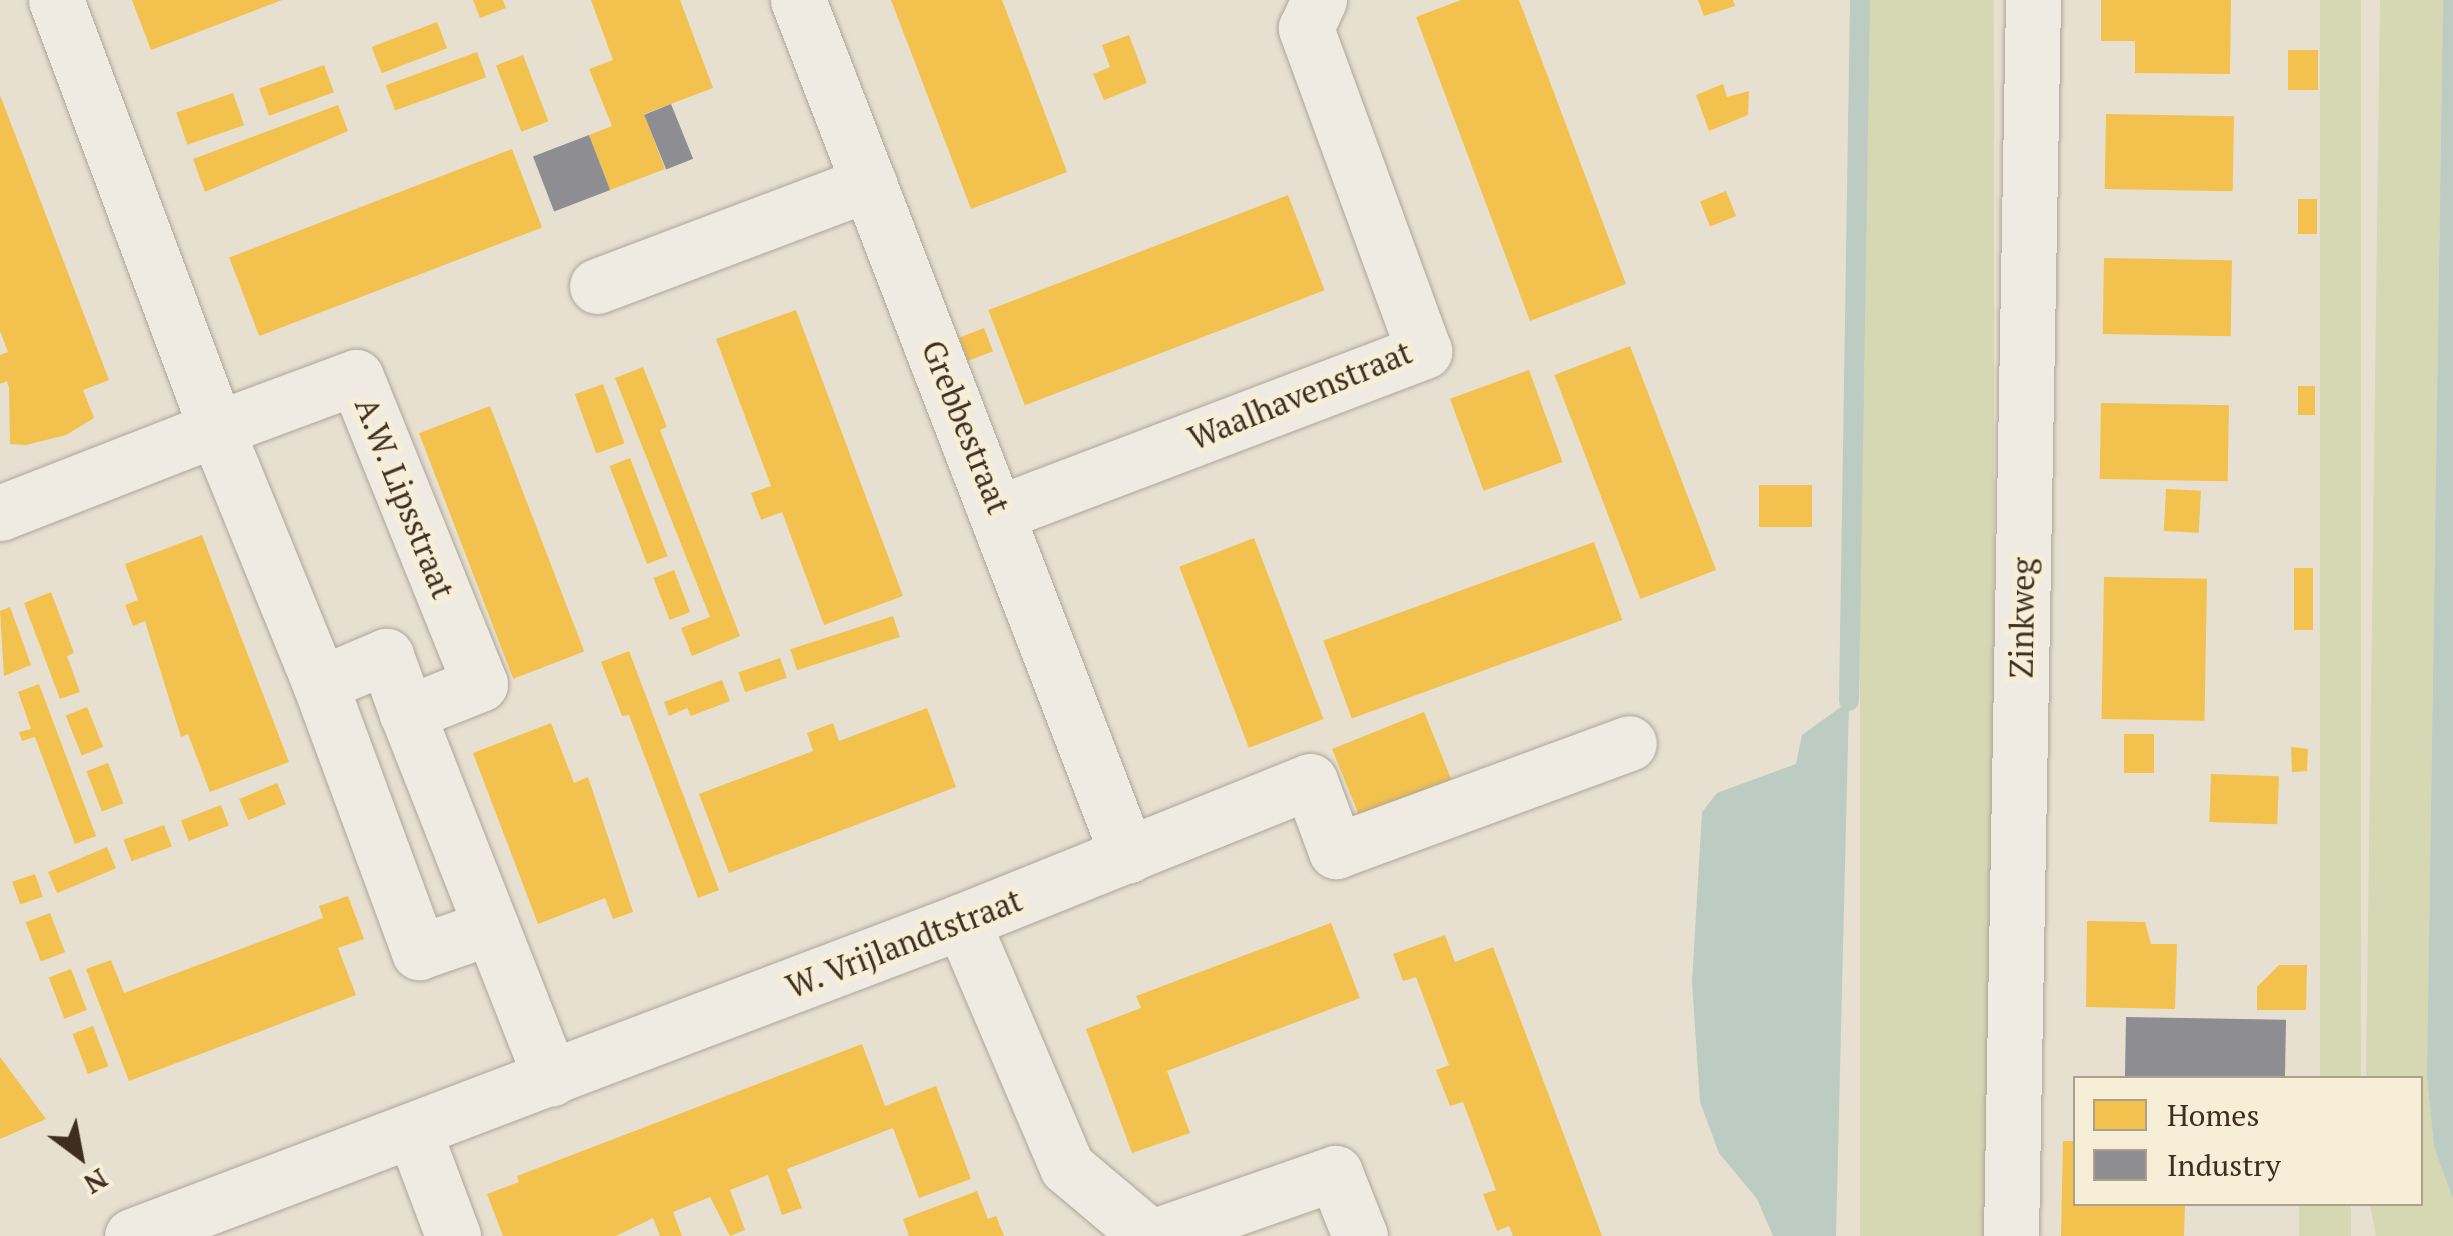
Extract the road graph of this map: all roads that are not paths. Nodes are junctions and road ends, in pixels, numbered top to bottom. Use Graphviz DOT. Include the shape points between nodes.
graph roads {
  1 [pos="56,0"];
  2 [pos="798,0"];
  3 [pos="1319,0"];
  4 [pos="2033,0"];
  5 [pos="869,183"];
  6 [pos="597,286"];
  7 [pos="216,430"];
  8 [pos="1000,512"];
  9 [pos="0,513"];
  10 [pos="320,684"];
  11 [pos="406,713"];
  12 [pos="1629,743"];
  13 [pos="1128,856"];
  14 [pos="962,920"];
  15 [pos="490,927"];
  16 [pos="551,1080"];
  17 [pos="414,1132"];
  18 [pos="132,1236"];
  19 [pos="453,1236"];
  20 [pos="1152,1236"];
  21 [pos="1360,1236"];
  22 [pos="2011,1236"];
  1 -- 7 [label="street"];
  2 -- 5 [label="street, Grebbestraat"];
  3 -- 8 [label="street, Waalhavenstraat" via="1306,28 1424,351"];
  4 -- 22 [label="street, Zinkweg"];
  5 -- 6 [label="street"];
  5 -- 8 [label="street, Grebbestraat"];
  7 -- 9 [label="street, A.W. Lipsstraat"];
  7 -- 10 [label="street"];
  7 -- 11 [label="street, A.W. Lipsstraat" via="356,377 480,684"];
  8 -- 13 [label="street, Grebbestraat"];
  10 -- 11 [label="street" via="386,656"];
  10 -- 15 [label="street" via="419,952"];
  11 -- 15 [label="street"];
  12 -- 13 [label="street, W. Vrijlandtstraat" via="1336,852 1310,781"];
  13 -- 14 [label="street, W. Vrijlandtstraat"];
  14 -- 16 [label="street, W. Vrijlandtstraat"];
  14 -- 20 [label="street" via="1066,1167"];
  15 -- 16 [label="street"];
  16 -- 17 [label="street, W. Vrijlandtstraat"];
  17 -- 18 [label="street, W. Vrijlandtstraat"];
  17 -- 19 [label="street"];
  20 -- 21 [label="street" via="1335,1172"];
}
